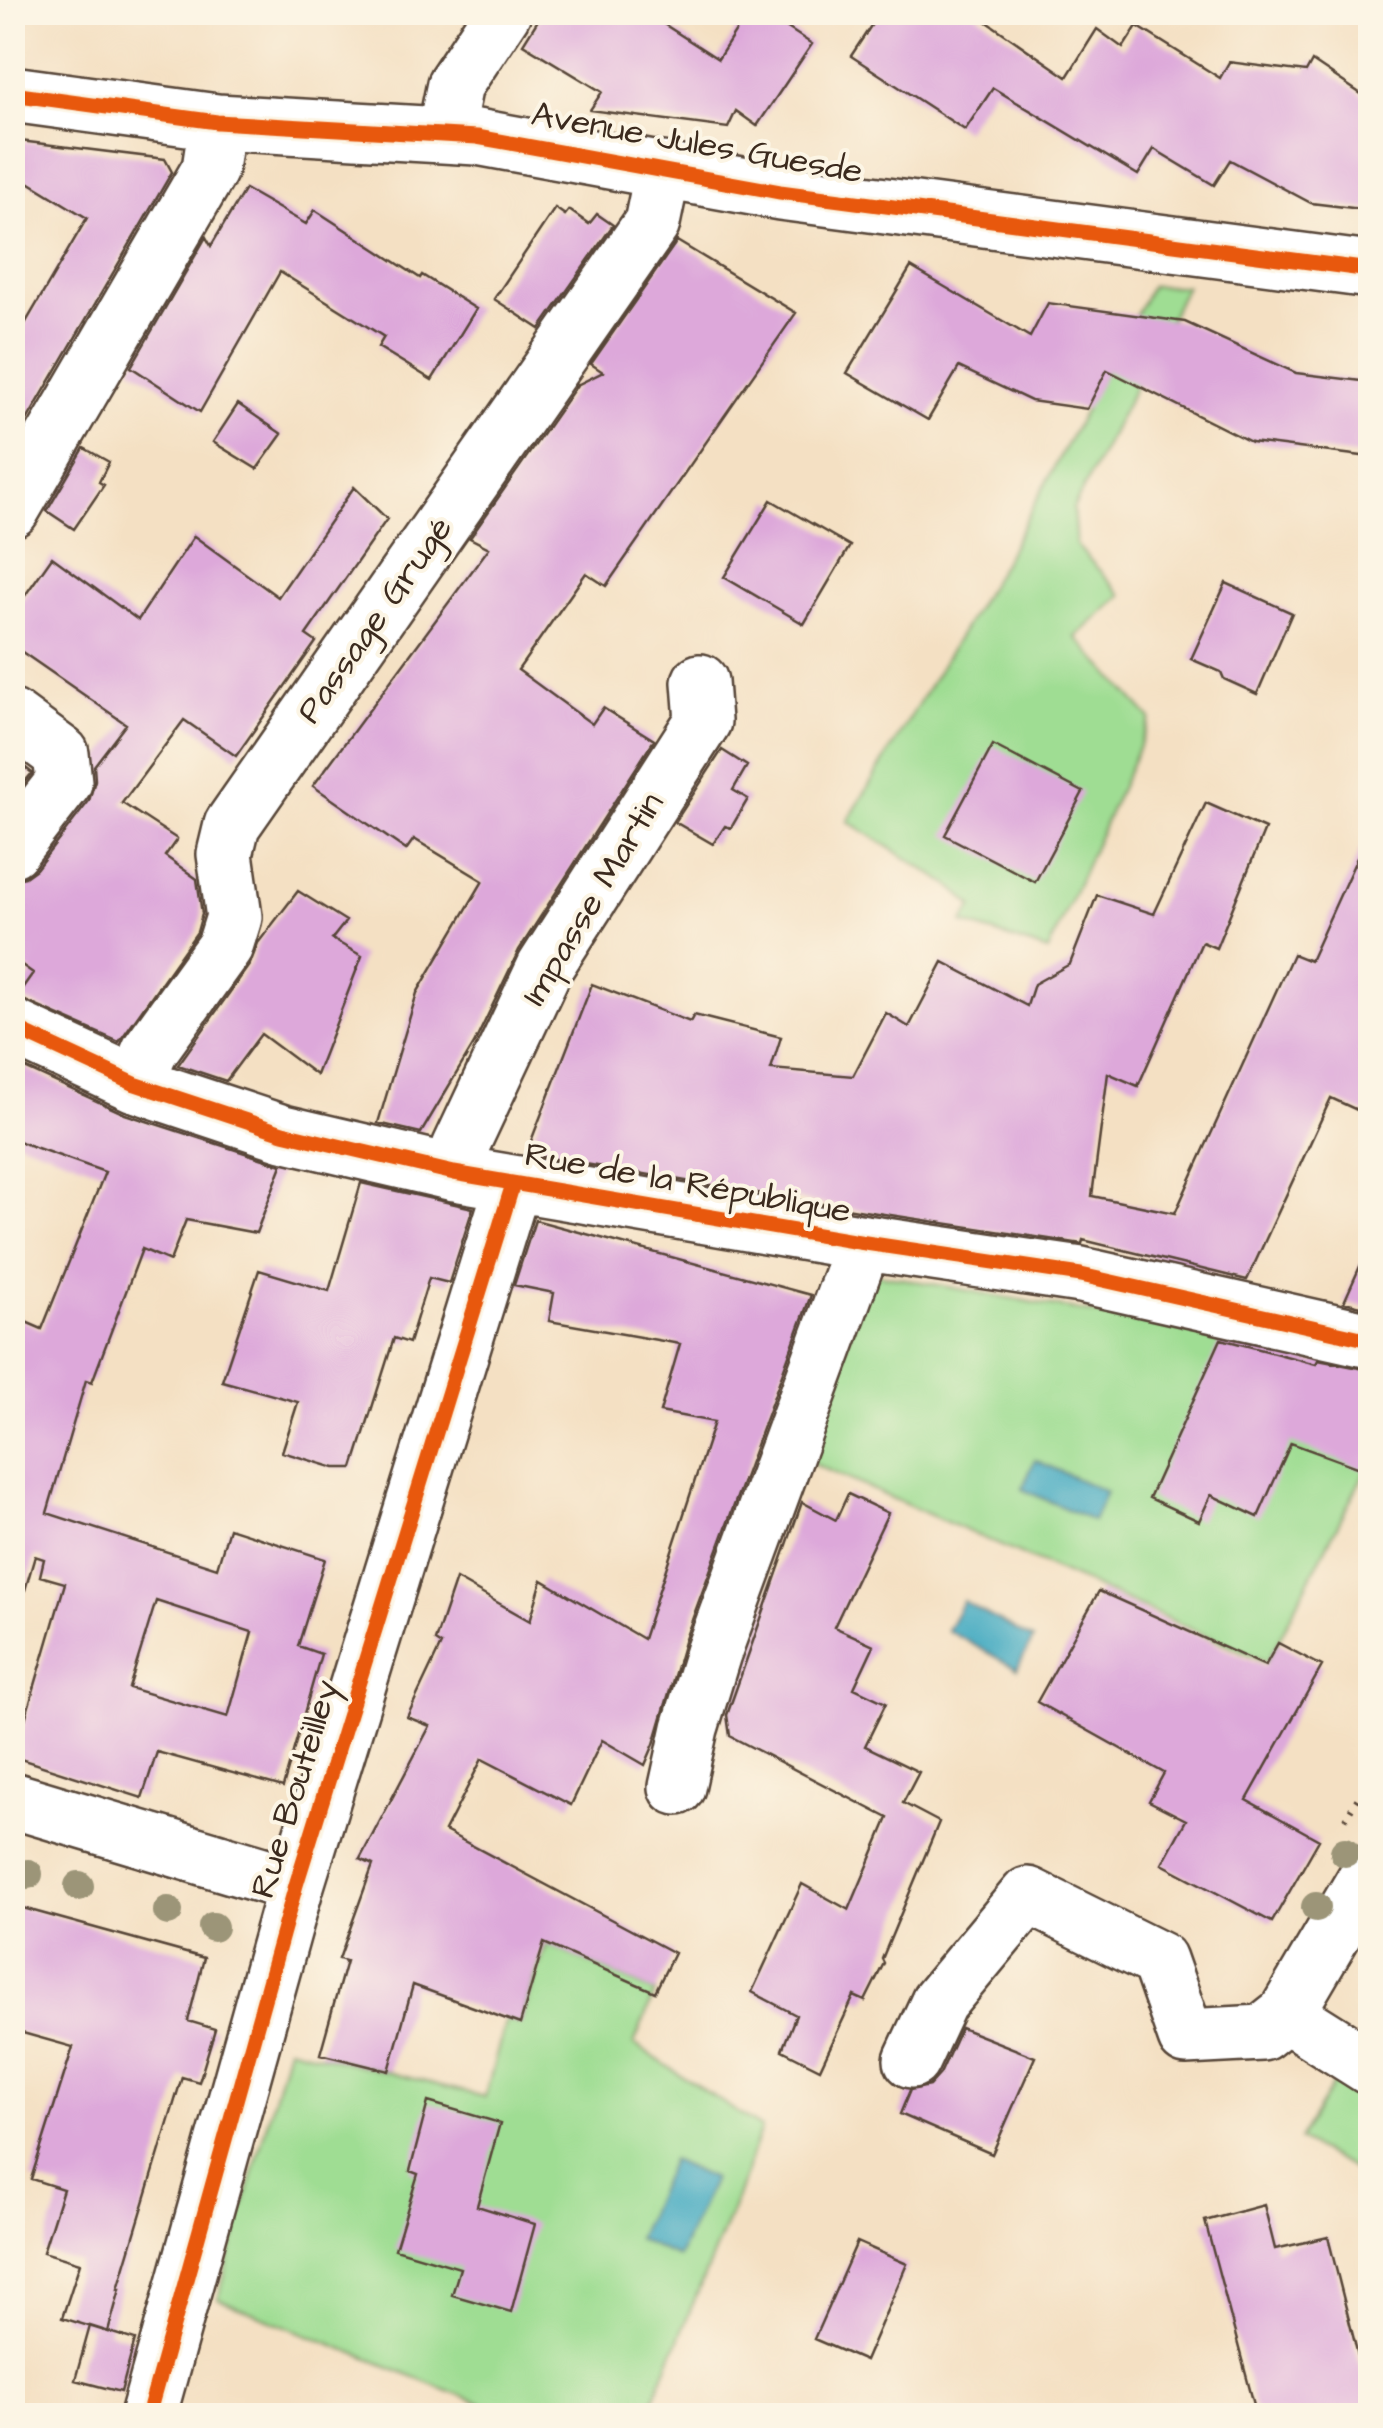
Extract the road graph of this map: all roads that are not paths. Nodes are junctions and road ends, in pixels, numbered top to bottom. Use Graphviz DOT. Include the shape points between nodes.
graph roads {
  1 [pos="502,12"];
  2 [pos="12,94"];
  3 [pos="217,122"];
  4 [pos="445,134"];
  5 [pos="663,170"];
  6 [pos="1370,270"];
  7 [pos="12,509"];
  8 [pos="700,682"];
  9 [pos="12,718"];
  10 [pos="12,849"];
  11 [pos="12,1027"];
  12 [pos="134,1084"];
  13 [pos="454,1173"];
  14 [pos="513,1184"];
  15 [pos="859,1242"];
  16 [pos="1370,1340"];
  17 [pos="676,1786"];
  18 [pos="12,1800"];
  19 [pos="1370,1871"];
  20 [pos="296,1885"];
  21 [pos="1286,2014"];
  22 [pos="912,2060"];
  23 [pos="1370,2067"];
  24 [pos="148,2416"];
  1 -- 4 [label="street" via="454,84"];
  2 -- 3 [label="street, Avenue Jules Guesde"];
  3 -- 4 [label="street, Avenue Jules Guesde"];
  3 -- 7 [label="street" via="210,169"];
  4 -- 5 [label="street, Avenue Jules Guesde"];
  5 -- 6 [label="street, Avenue Jules Guesde" via="780,192"];
  5 -- 12 [label="street, Passage Grugé" via="652,223 232,824 225,854 234,917 224,946 150,1050"];
  8 -- 13 [label="street, Impasse Martin" via="702,721 544,967"];
  9 -- 10 [label="street" via="61,754 64,782"];
  11 -- 12 [label="street, Rue de la République"];
  12 -- 13 [label="street, Rue de la République" via="283,1133"];
  13 -- 14 [label="street, Rue de la République"];
  14 -- 15 [label="street, Rue de la République"];
  14 -- 20 [label="street, Rue Bouteilley"];
  15 -- 16 [label="street, Rue de la République" via="1081,1274"];
  15 -- 17 [label="street" via="713,1653"];
  18 -- 20 [label="street"];
  19 -- 21 [label="street"];
  20 -- 24 [label="street, Rue Bouteilley"];
  21 -- 22 [label="street" via="1262,2032 1186,2037 1158,1960 1028,1895 939,2002"];
  21 -- 23 [label="street"];
}
